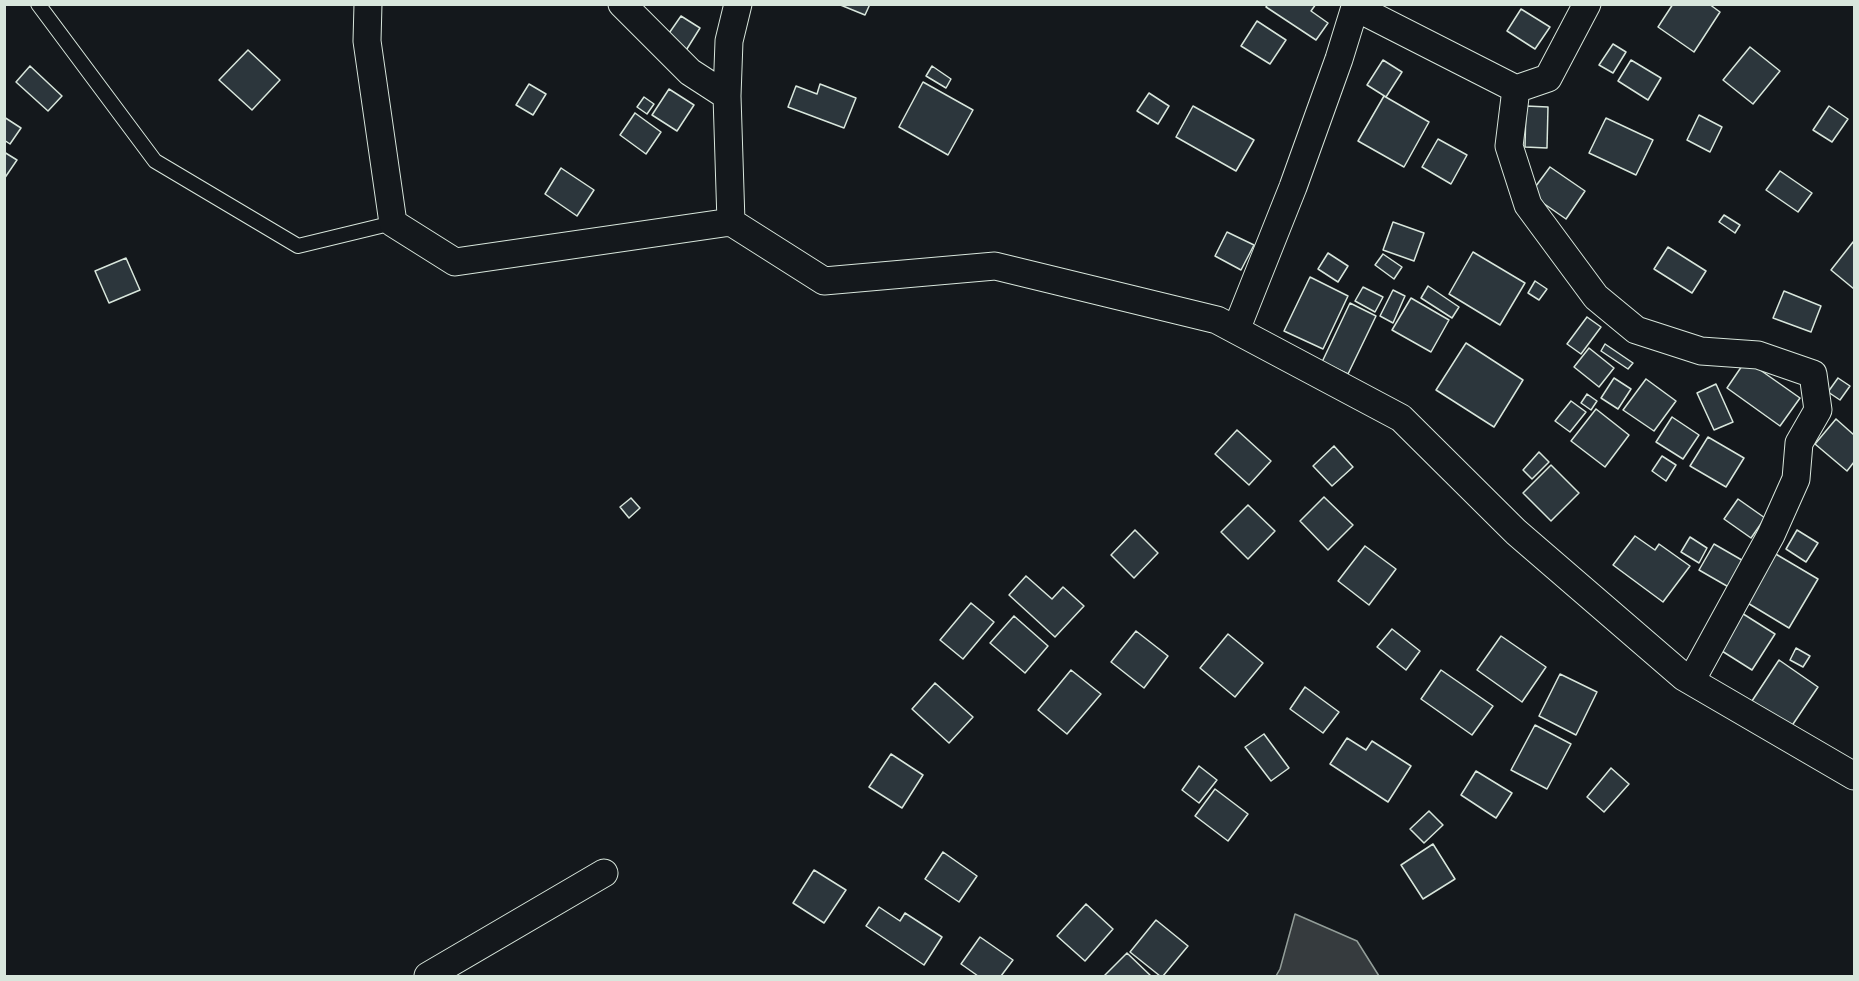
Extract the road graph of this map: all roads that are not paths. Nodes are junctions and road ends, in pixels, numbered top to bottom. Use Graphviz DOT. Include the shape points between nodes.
graph roads {
  1 [pos="38,4"];
  2 [pos="368,4"];
  3 [pos="622,4"];
  4 [pos="738,4"];
  5 [pos="1587,4"];
  6 [pos="1356,6"];
  7 [pos="1516,89"];
  8 [pos="727,96"];
  9 [pos="730,222"];
  10 [pos="393,223"];
  11 [pos="1236,330"];
  12 [pos="1691,681"];
  13 [pos="1854,776"];
  14 [pos="604,873"];
  15 [pos="428,976"];
  1 -- 10 [label="lane" via="155,161 298,246"];
  2 -- 10 [label="street" via="367,41"];
  3 -- 8 [label="street" via="690,72"];
  4 -- 8 [label="street" via="729,41"];
  5 -- 7 [label="street" via="1548,78"];
  6 -- 7 [label="street"];
  6 -- 11 [label="street" via="1293,188"];
  7 -- 12 [label="street" via="1509,147 1528,205 1596,297 1636,330 1701,351 1758,355 1813,375 1818,410 1799,443 1796,479 1771,535"];
  8 -- 9 [label="street"];
  9 -- 10 [label="street" via="455,262"];
  9 -- 11 [label="street" via="824,281 995,266 1217,320"];
  11 -- 12 [label="street" via="1401,418 1516,532"];
  12 -- 13 [label="street"];
  14 -- 15 [label="street"];
}
